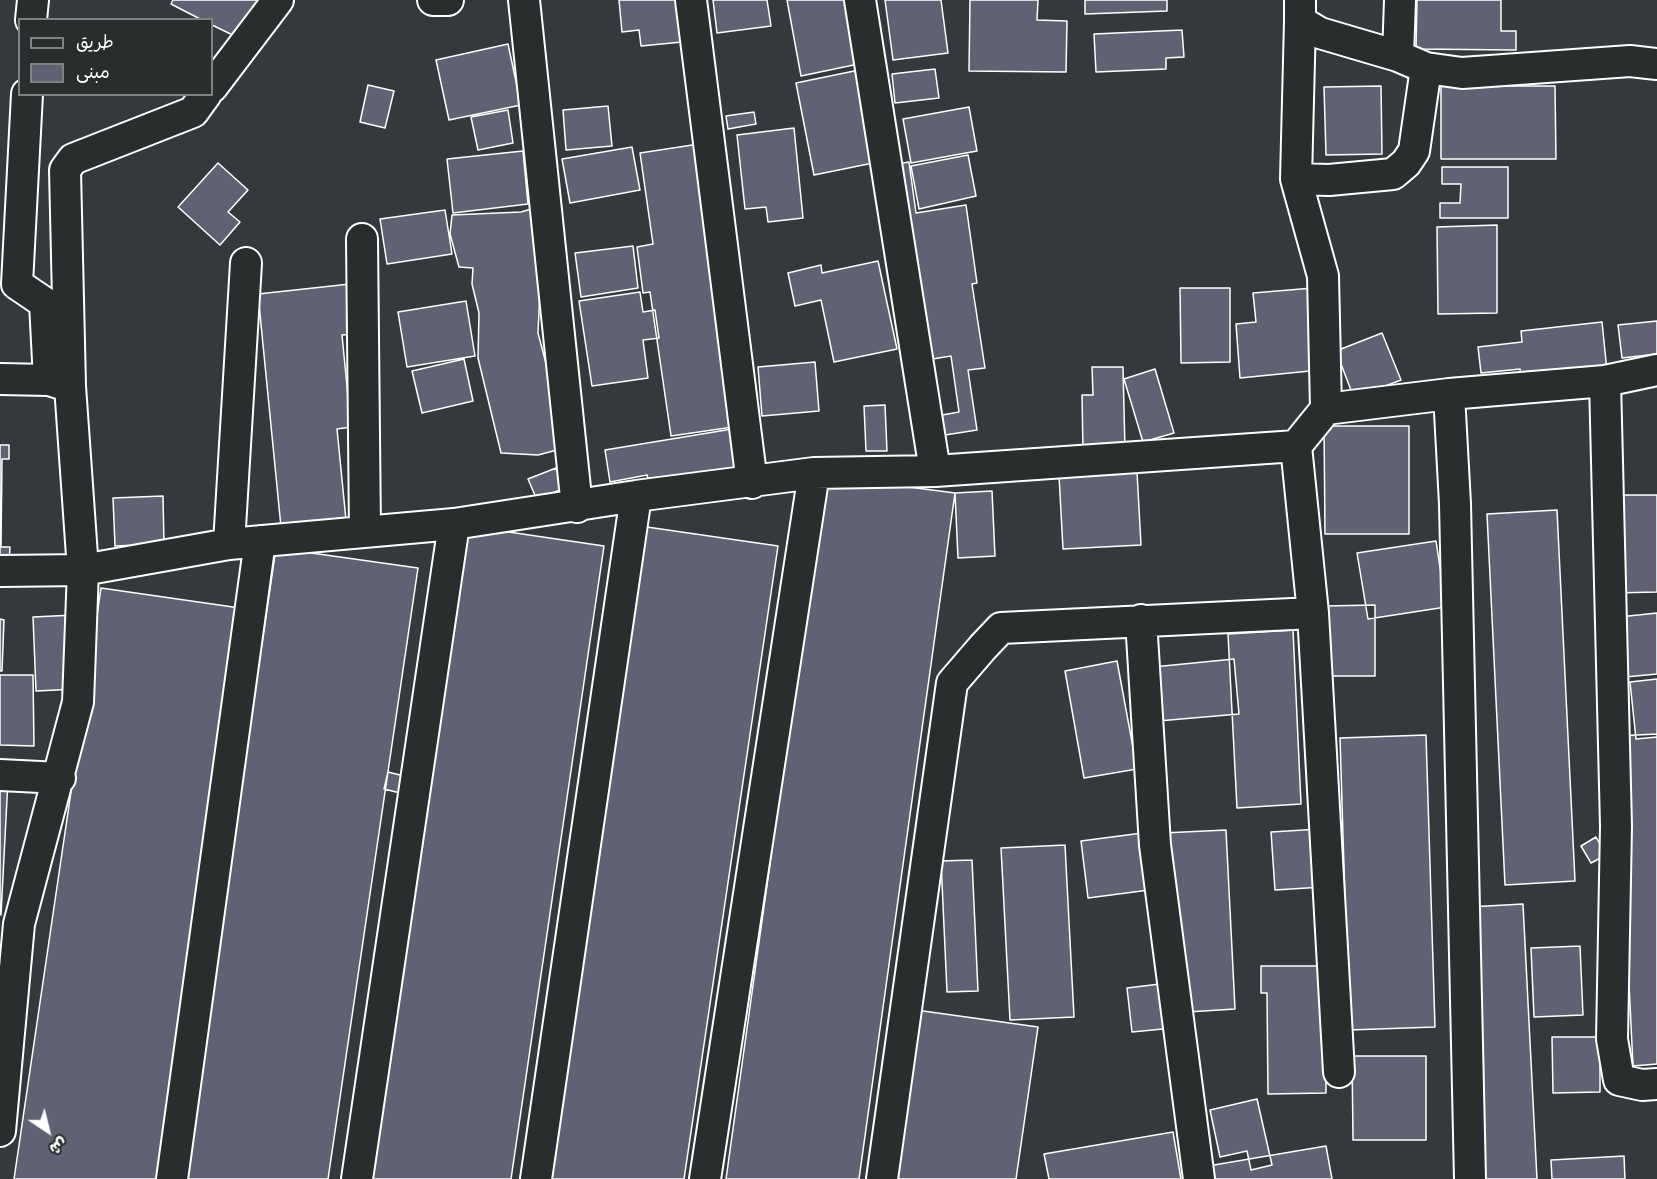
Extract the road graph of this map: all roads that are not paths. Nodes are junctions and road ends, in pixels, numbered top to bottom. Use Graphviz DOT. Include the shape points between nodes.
graph roads {
  1 [pos="33,0"];
  2 [pos="278,0"];
  3 [pos="433,0"];
  4 [pos="448,0"];
  5 [pos="524,0"];
  6 [pos="691,0"];
  7 [pos="860,0"];
  8 [pos="1400,0"];
  9 [pos="1300,11"];
  10 [pos="32,18"];
  11 [pos="1398,56"];
  12 [pos="1657,64"];
  13 [pos="1426,69"];
  14 [pos="213,86"];
  15 [pos="27,96"];
  16 [pos="205,96"];
  17 [pos="1296,179"];
  18 [pos="362,239"];
  19 [pos="246,263"];
  20 [pos="1657,370"];
  21 [pos="0,379"];
  22 [pos="1605,381"];
  23 [pos="60,383"];
  24 [pos="1449,394"];
  25 [pos="1326,409"];
  26 [pos="1296,446"];
  27 [pos="935,471"];
  28 [pos="814,473"];
  29 [pos="752,483"];
  30 [pos="636,496"];
  31 [pos="576,507"];
  32 [pos="454,524"];
  33 [pos="365,532"];
  34 [pos="261,542"];
  35 [pos="230,544"];
  36 [pos="83,570"];
  37 [pos="0,571"];
  38 [pos="1313,613"];
  39 [pos="1141,620"];
  40 [pos="0,775"];
  41 [pos="60,778"];
  42 [pos="10,924"];
  43 [pos="1339,1071"];
  44 [pos="1657,1084"];
  45 [pos="0,1131"];
  46 [pos="172,1179"];
  47 [pos="357,1179"];
  48 [pos="536,1179"];
  49 [pos="705,1179"];
  50 [pos="882,1179"];
  51 [pos="1199,1179"];
  52 [pos="1470,1179"];
  1 -- 10 [label="street"];
  2 -- 14 [label="street"];
  3 -- 4 [label="street"];
  5 -- 31 [label="street"];
  6 -- 29 [label="street"];
  7 -- 27 [label="street"];
  8 -- 11 [label="street"];
  9 -- 11 [label="street" via="1320,33"];
  9 -- 17 [label="street"];
  11 -- 13 [label="street"];
  12 -- 13 [label="street" via="1630,61 1462,73"];
  13 -- 17 [label="street" via="1414,151 1406,163 1393,174"];
  15 -- 23 [label="street" via="17,284 45,303"];
  16 -- 23 [label="street" via="193,112 73,159 65,170"];
  17 -- 25 [label="street" via="1323,276"];
  18 -- 33 [label="street"];
  19 -- 35 [label="street"];
  20 -- 22 [label="street"];
  21 -- 23 [label="street"];
  22 -- 24 [label="street"];
  22 -- 44 [label="street" via="1616,826 1612,1039 1619,1080"];
  23 -- 36 [label="street"];
  24 -- 25 [label="street"];
  24 -- 52 [label="street" via="1455,504"];
  25 -- 26 [label="street"];
  26 -- 27 [label="street"];
  26 -- 38 [label="street"];
  27 -- 28 [label="street"];
  28 -- 29 [label="street"];
  28 -- 49 [label="street"];
  29 -- 30 [label="street"];
  30 -- 31 [label="street"];
  30 -- 48 [label="street"];
  31 -- 32 [label="street"];
  32 -- 33 [label="street"];
  32 -- 47 [label="street"];
  33 -- 34 [label="street"];
  34 -- 35 [label="street"];
  34 -- 46 [label="street"];
  35 -- 36 [label="street"];
  36 -- 37 [label="street"];
  36 -- 41 [label="street" via="78,702"];
  38 -- 39 [label="street"];
  38 -- 43 [label="street"];
  39 -- 50 [label="street" via="1001,628 952,682"];
  39 -- 51 [label="street" via="1155,845"];
  40 -- 41 [label="street"];
  41 -- 42 [label="street"];
  42 -- 45 [label="street"];
}
